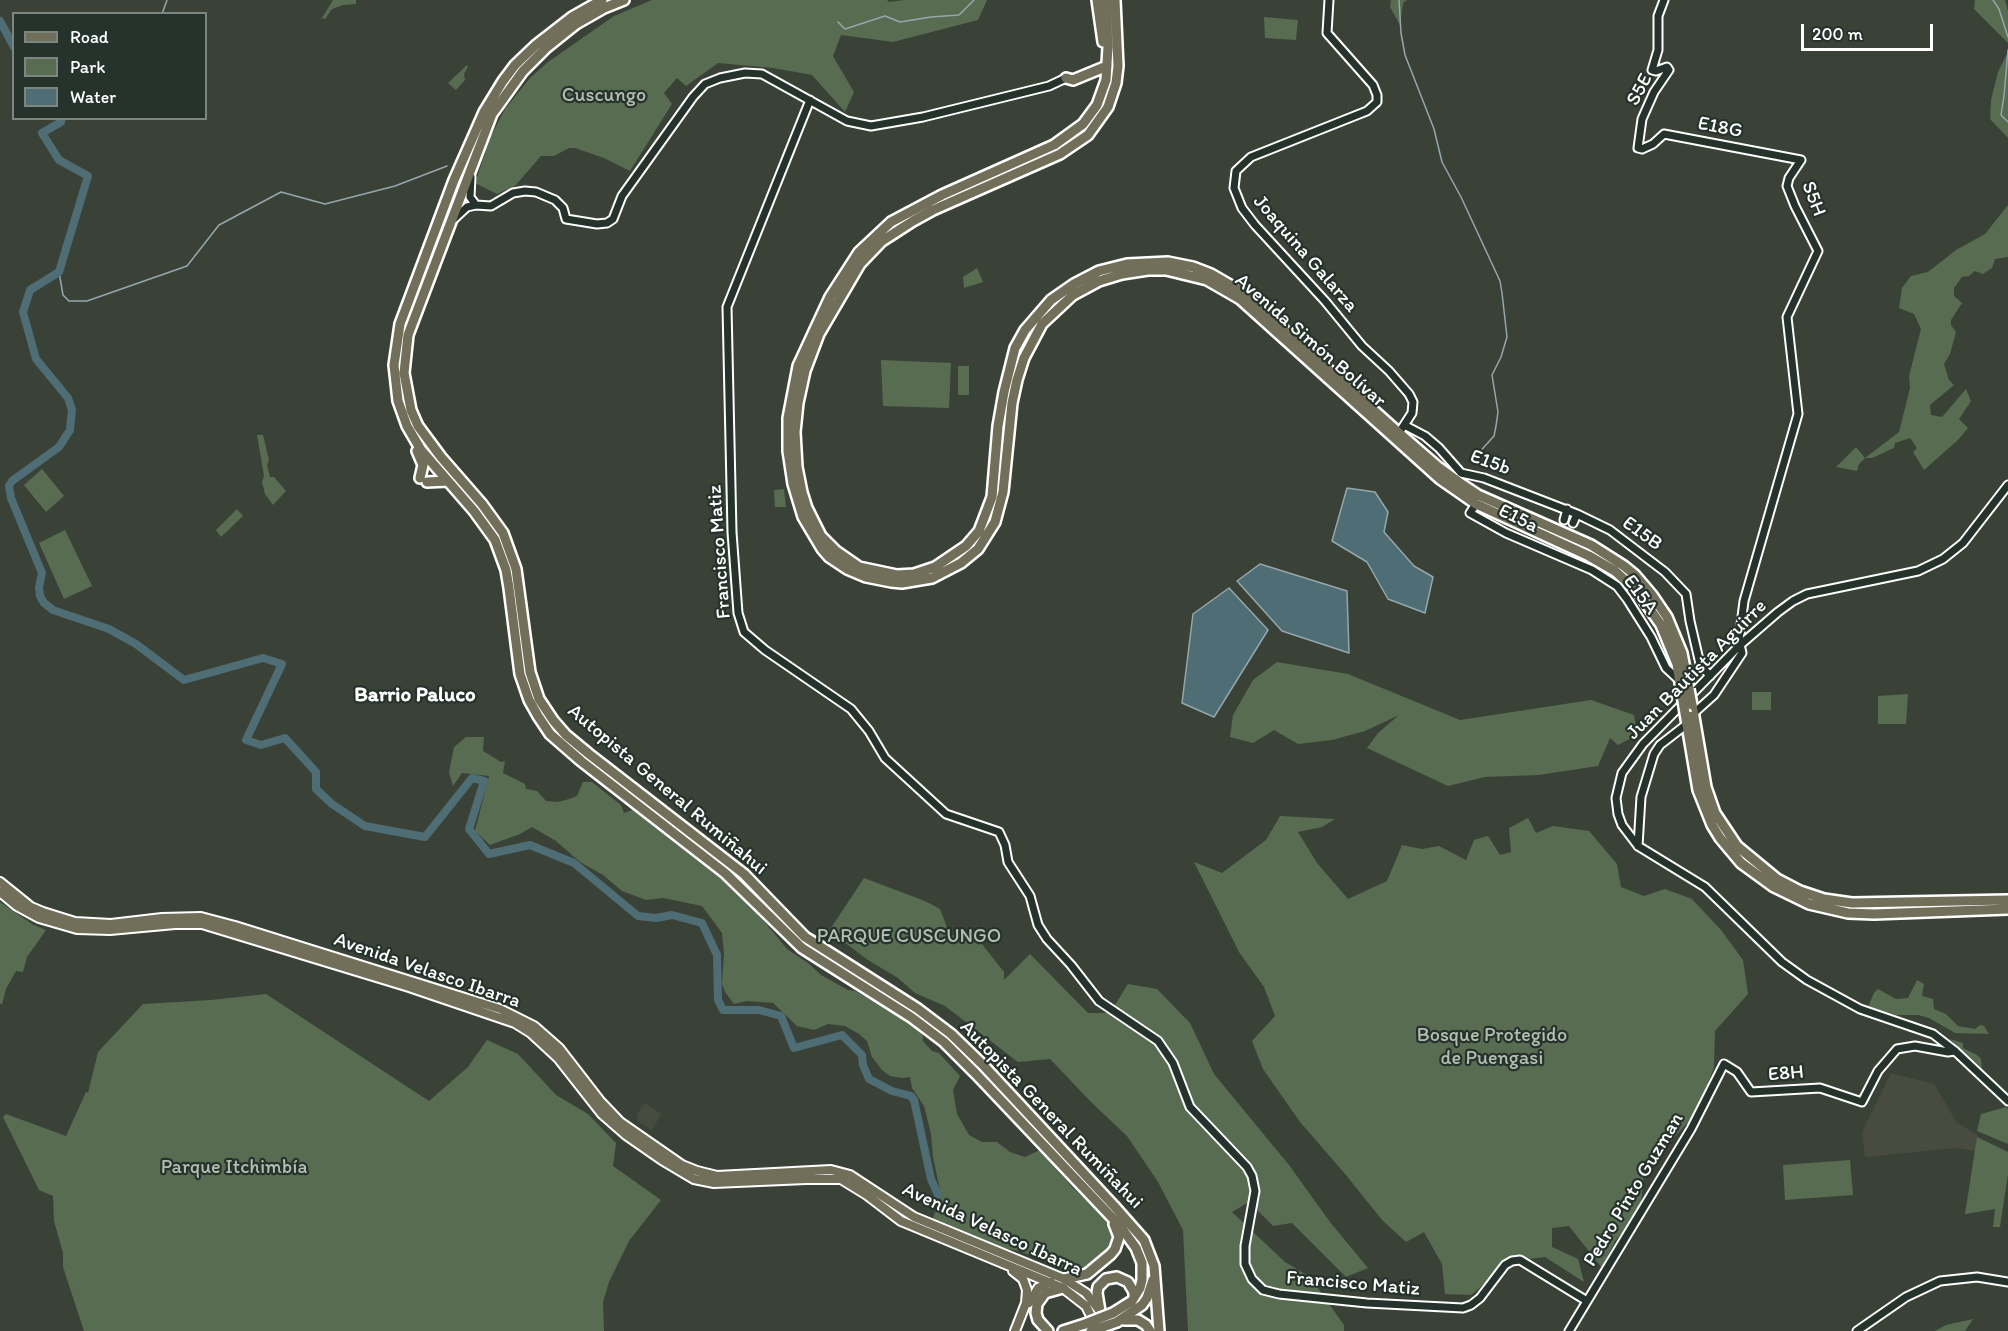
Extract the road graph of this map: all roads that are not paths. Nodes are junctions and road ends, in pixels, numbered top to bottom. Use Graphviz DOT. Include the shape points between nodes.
graph roads {
  1 [pos="602,0"];
  2 [pos="624,0"];
  3 [pos="1329,0"];
  4 [pos="1664,0"];
  5 [pos="1121,1"];
  6 [pos="1099,2"];
  7 [pos="1107,63"];
  8 [pos="1066,78"];
  9 [pos="810,100"];
  10 [pos="1638,148"];
  11 [pos="1801,160"];
  12 [pos="471,168"];
  13 [pos="476,205"];
  14 [pos="450,223"];
  15 [pos="401,410"];
  16 [pos="1402,429"];
  17 [pos="448,481"];
  18 [pos="2008,485"];
  19 [pos="1476,504"];
  20 [pos="1567,509"];
  21 [pos="1576,513"];
  22 [pos="1564,520"];
  23 [pos="1573,523"];
  24 [pos="1557,551"];
  25 [pos="1740,645"];
  26 [pos="1710,676"];
  27 [pos="1680,681"];
  28 [pos="1686,692"];
  29 [pos="1690,710"];
  30 [pos="1687,724"];
  31 [pos="1638,846"];
  32 [pos="1755,873"];
  33 [pos="0,882"];
  34 [pos="1749,882"];
  35 [pos="0,892"];
  36 [pos="2008,900"];
  37 [pos="2008,909"];
  38 [pos="1955,1052"];
  39 [pos="1724,1064"];
  40 [pos="588,1090"];
  41 [pos="2008,1101"];
  42 [pos="1106,1213"];
  43 [pos="1121,1227"];
  44 [pos="1002,1264"];
  45 [pos="1154,1266"];
  46 [pos="1087,1274"];
  47 [pos="1051,1282"];
  48 [pos="2008,1282"];
  49 [pos="1064,1284"];
  50 [pos="1134,1297"];
  51 [pos="1587,1301"];
  52 [pos="1100,1311"];
  53 [pos="1117,1319"];
  54 [pos="1088,1327"];
  55 [pos="1015,1328"];
  56 [pos="1048,1331"];
  57 [pos="1063,1331"];
  58 [pos="1097,1331"];
  59 [pos="1108,1331"];
  60 [pos="1150,1331"];
  61 [pos="1159,1331"];
  62 [pos="1569,1331"];
  63 [pos="1857,1331"];
  1 -- 15 [label="highway, Autopista General Rumiñahui" via="536,45 515,65 484,112 400,324 394,365"];
  2 -- 12 [label="highway, Autopista General Rumiñahui" via="576,24 523,70 492,114"];
  3 -- 16 [label="street, Joaquina Galarza" via="1327,33 1373,85 1376,104 1251,157 1236,171 1234,188 1255,225 1406,390 1413,406"];
  4 -- 10 [label="street, S5E" via="1658,16 1658,50 1652,70 1669,70 1642,119"];
  5 -- 16 [label="highway, Avenida Simón Bolívar" via="1113,95 1088,135 1060,154 913,220 895,232 870,251 819,334 805,371 796,418 796,458 802,492 821,536 859,567 897,575 934,567 966,546 979,531 992,497 1004,392 1025,330 1041,309 1074,284 1099,271 1127,264 1168,262 1194,267 1223,280"];
  6 -- 7 [label="highway"];
  7 -- 8 [label="highway" via="1073,80"];
  7 -- 19 [label="highway, Avenida Simón Bolívar" via="1097,105 1073,133 1054,146 891,222 859,252 830,297 798,366 788,418 793,483 803,517 822,549 847,569 866,577 902,583 942,574 978,549 1000,507 1012,403 1024,358 1035,335 1062,303 1087,286 1148,270 1198,277 1240,299 1440,479"];
  8 -- 9 [label="street" via="1049,86 884,126 856,124"];
  9 -- 13 [label="street" via="762,74 712,80 693,97 619,201 613,219 604,224 566,219 555,200 530,191 513,193 491,206"];
  9 -- 51 [label="street, Francisco Matiz" via="727,307 732,532 738,613 744,632 851,709 885,758 942,811 999,832 1008,862 1030,896 1038,925 1047,939 1099,1001 1158,1041 1173,1063 1191,1107 1247,1167 1255,1191 1245,1264 1263,1290 1345,1301 1463,1308 1485,1294 1505,1265 1520,1260"];
  10 -- 11 [label="street, E18G" via="1653,144 1664,134"];
  11 -- 25 [label="street, S5H" via="1787,186 1818,251 1787,317 1798,414 1751,571"];
  12 -- 13 [label="street" via="470,194"];
  12 -- 14 [label="highway, Autopista General Rumiñahui"];
  13 -- 14 [label="street" via="465,208"];
  14 -- 45 [label="highway, Autopista General Rumiñahui" via="408,335 405,388 418,426 497,522 507,540 518,578 530,672 546,711 566,735 744,874 805,937 951,1034 1126,1219 1144,1240"];
  15 -- 17 [label="highway, Autopista General Rumiñahui" via="412,437"];
  15 -- 17 [label="highway" via="404,428 422,461 423,480"];
  16 -- 20 [label="street, E15b" via="1425,436 1461,473"];
  16 -- 28 [label="highway, Avenida Simón Bolívar" via="1445,473 1478,495 1591,545 1630,570 1652,595 1676,635 1686,667"];
  17 -- 42 [label="highway, Autopista General Rumiñahui" via="487,529 501,555 520,674 529,700 550,734 725,873 802,948 944,1042"];
  18 -- 25 [label="street, Juan Bautista Aguirre" via="1963,543 1943,559 1918,571 1807,594"];
  19 -- 24 [label="street, E15a" via="1470,513 1506,533"];
  19 -- 27 [label="highway, Avenida Simón Bolívar" via="1589,556 1627,581 1661,625"];
  20 -- 21 [label="street, E15b"];
  20 -- 22 [label="street"];
  21 -- 23 [label="street"];
  21 -- 26 [label="street, E15B" via="1610,530 1684,590 1700,665"];
  24 -- 27 [label="street, E15A" via="1611,581 1623,592 1666,668"];
  25 -- 26 [label="street, Juan Bautista Aguirre"];
  25 -- 29 [label="street" via="1742,653 1729,675 1711,698"];
  26 -- 31 [label="street, Juan Bautista Aguirre" via="1643,744 1618,782 1618,814 1625,831"];
  27 -- 28 [label="highway, Avenida Simón Bolívar"];
  28 -- 29 [label="highway, Avenida Simón Bolívar, bridge"];
  29 -- 30 [label="highway, Avenida Simón Bolívar"];
  29 -- 36 [label="highway, Avenida Simón Bolívar" via="1706,787 1719,821 1737,846 1782,882 1824,899 1852,903"];
  30 -- 31 [label="street" via="1660,745 1653,757 1640,802"];
  30 -- 32 [label="highway, Avenida Simón Bolívar" via="1703,807 1720,838"];
  31 -- 38 [label="street, Juan Bautista Aguirre" via="1705,887 1782,962 1807,980 1860,1009 1933,1034"];
  32 -- 34 [label="highway"];
  32 -- 37 [label="highway, Avenida Simón Bolívar" via="1798,900 1848,913"];
  33 -- 40 [label="main road, Avenida Velasco Ibarra" via="31,907 67,920 111,924 201,917 500,1009 534,1026 559,1048"];
  35 -- 40 [label="main road, Avenida Velasco Ibarra" via="27,913 57,925 110,930 202,924 496,1015 531,1033"];
  38 -- 39 [label="street, E8H" via="1915,1046 1897,1049 1878,1071 1862,1102 1820,1088 1751,1092 1737,1072"];
  38 -- 41 [label="street, Juan Bautista Aguirre"];
  39 -- 51 [label="street, Pedro Pinto Guzman" via="1691,1129"];
  40 -- 44 [label="main road, Avenida Velasco Ibarra" via="602,1114 626,1135 694,1179 724,1183 841,1179 901,1221"];
  40 -- 49 [label="main road, Avenida Velasco Ibarra" via="620,1122 666,1155 697,1171 717,1176 839,1171 900,1210"];
  42 -- 43 [label="highway, Autopista General Rumiñahui"];
  42 -- 46 [label="highway" via="1118,1233 1117,1245 1106,1260"];
  43 -- 46 [label="highway" via="1123,1243 1117,1255"];
  43 -- 50 [label="highway, Autopista General Rumiñahui" via="1140,1256 1143,1272"];
  44 -- 47 [label="main road, Avenida Velasco Ibarra"];
  44 -- 55 [label="main road" via="1019,1275 1028,1290"];
  45 -- 53 [label="highway" via="1147,1298 1137,1310"];
  45 -- 61 [label="highway, Autopista General Rumiñahui"];
  46 -- 49 [label="highway"];
  47 -- 49 [label="main road, Avenida Velasco Ibarra"];
  47 -- 55 [label="main road" via="1035,1291"];
  48 -- 63 [label="street" via="1977,1277 1940,1281 1906,1297"];
  49 -- 52 [label="main road, Avenida Velasco Ibarra" via="1086,1293"];
  49 -- 56 [label="highway" via="1045,1293 1037,1304 1038,1320"];
  49 -- 58 [label="main road, Avenida Velasco Ibarra" via="1086,1306"];
  50 -- 52 [label="highway" via="1128,1282 1118,1277 1106,1279 1098,1287"];
  50 -- 53 [label="highway"];
  51 -- 62 [label="street, Pedro Pinto Guzman"];
  52 -- 59 [label="main road, Avenida Velasco Ibarra"];
  53 -- 54 [label="highway, bridge"];
  53 -- 60 [label="highway" via="1138,1320"];
  54 -- 57 [label="highway"];
}
